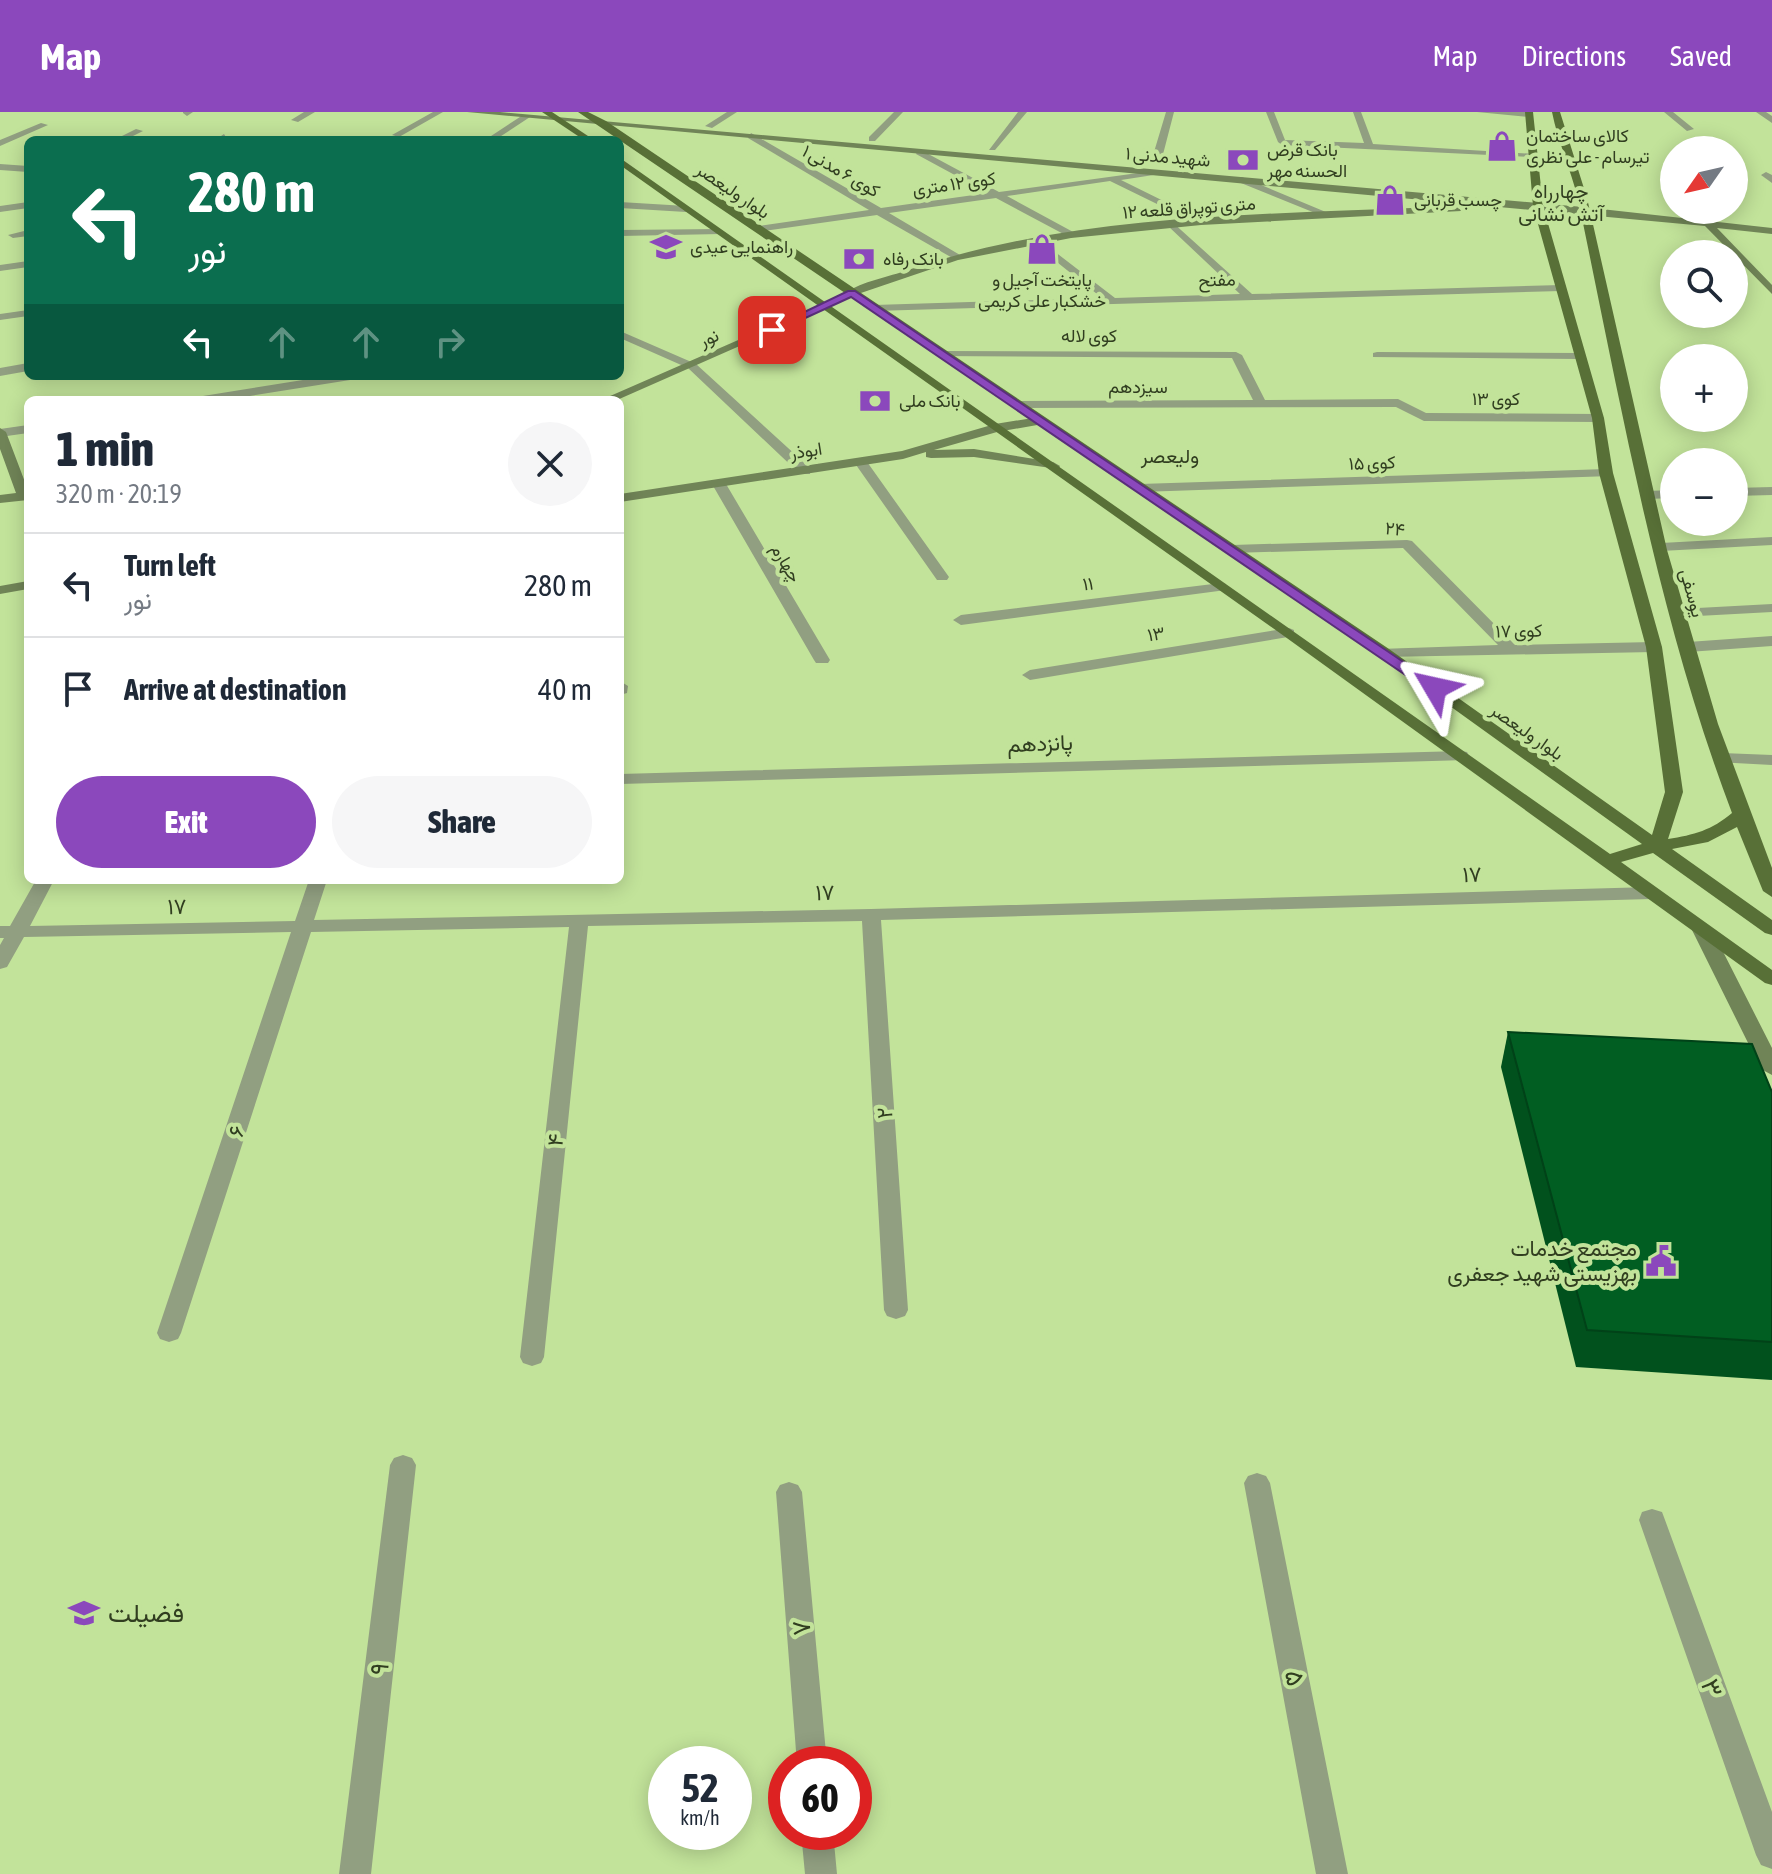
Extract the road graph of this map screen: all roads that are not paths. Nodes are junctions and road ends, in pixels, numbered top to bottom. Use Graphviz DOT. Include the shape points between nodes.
graph roads {
  1 [pos="311,112"];
  2 [pos="439,112"];
  3 [pos="471,112"];
  4 [pos="546,112"];
  5 [pos="581,112"];
  6 [pos="733,112"];
  7 [pos="1023,112"];
  8 [pos="1170,112"];
  9 [pos="1270,112"];
  10 [pos="1357,112"];
  11 [pos="1481,112"];
  12 [pos="1556,112"];
  13 [pos="1668,112"];
  14 [pos="1760,112"];
  15 [pos="1772,112"];
  16 [pos="886,113"];
  17 [pos="898,113"];
  18 [pos="1529,113"];
  19 [pos="526,117"];
  20 [pos="562,119"];
  21 [pos="295,120"];
  22 [pos="1772,120"];
  23 [pos="603,123"];
  24 [pos="44,125"];
  25 [pos="709,126"];
  26 [pos="1690,129"];
  27 [pos="139,131"];
  28 [pos="699,132"];
  29 [pos="396,135"];
  30 [pos="127,136"];
  31 [pos="495,136"];
  32 [pos="585,136"];
  33 [pos="620,136"];
  34 [pos="751,136"];
  35 [pos="1531,138"];
  36 [pos="624,139"];
  37 [pos="872,139"];
  38 [pos="1561,140"];
  39 [pos="0,143"];
  40 [pos="1369,146"];
  41 [pos="992,148"];
  42 [pos="641,152"];
  43 [pos="919,152"];
  44 [pos="1532,154"];
  45 [pos="1098,157"];
  46 [pos="624,164"];
  47 [pos="0,167"];
  48 [pos="1087,167"];
  49 [pos="1156,167"];
  50 [pos="24,169"];
  51 [pos="1111,178"];
  52 [pos="1239,179"];
  53 [pos="997,195"];
  54 [pos="1537,201"];
  55 [pos="1582,204"];
  56 [pos="624,205"];
  57 [pos="24,206"];
  58 [pos="1660,208"];
  59 [pos="0,209"];
  60 [pos="686,209"];
  61 [pos="879,211"];
  62 [pos="1328,215"];
  63 [pos="1660,215"];
  64 [pos="1748,217"];
  65 [pos="1772,220"];
  66 [pos="1201,222"];
  67 [pos="1171,224"];
  68 [pos="1708,224"];
  69 [pos="1721,224"];
  70 [pos="756,229"];
  71 [pos="1772,231"];
  72 [pos="717,232"];
  73 [pos="624,233"];
  74 [pos="24,234"];
  75 [pos="13,235"];
  76 [pos="1071,235"];
  77 [pos="1723,240"];
  78 [pos="1037,241"];
  79 [pos="956,257"];
  80 [pos="24,265"];
  81 [pos="1748,267"];
  82 [pos="0,268"];
  83 [pos="1561,288"];
  84 [pos="1772,291"];
  85 [pos="851,293"];
  86 [pos="1249,297"];
  87 [pos="1112,301"];
  88 [pos="825,306"];
  89 [pos="874,308"];
  90 [pos="24,314"];
  91 [pos="0,317"];
  92 [pos="624,336"];
  93 [pos="941,354"];
  94 [pos="1377,355"];
  95 [pos="1596,356"];
  96 [pos="692,366"];
  97 [pos="24,368"];
  98 [pos="0,372"];
  99 [pos="326,380"];
  100 [pos="228,396"];
  101 [pos="617,396"];
  102 [pos="1398,403"];
  103 [pos="1014,404"];
  104 [pos="1262,405"];
  105 [pos="1598,418"];
  106 [pos="1039,421"];
  107 [pos="995,428"];
  108 [pos="24,429"];
  109 [pos="0,432"];
  110 [pos="903,455"];
  111 [pos="860,462"];
  112 [pos="1053,466"];
  113 [pos="805,471"];
  114 [pos="1606,473"];
  115 [pos="719,484"];
  116 [pos="1140,488"];
  117 [pos="24,491"];
  118 [pos="1772,491"];
  119 [pos="1748,492"];
  120 [pos="1647,495"];
  121 [pos="1660,495"];
  122 [pos="24,496"];
  123 [pos="624,497"];
  124 [pos="0,499"];
  125 [pos="1772,541"];
  126 [pos="1661,547"];
  127 [pos="1232,549"];
  128 [pos="942,577"];
  129 [pos="24,586"];
  130 [pos="1221,587"];
  131 [pos="0,590"];
  132 [pos="1772,608"];
  133 [pos="1679,613"];
  134 [pos="961,620"];
  135 [pos="1289,633"];
  136 [pos="1772,641"];
  137 [pos="1654,647"];
  138 [pos="1688,647"];
  139 [pos="1512,651"];
  140 [pos="1384,652"];
  141 [pos="822,660"];
  142 [pos="1030,675"];
  143 [pos="1461,756"];
  144 [pos="1722,758"];
  145 [pos="1772,760"];
  146 [pos="624,779"];
  147 [pos="1740,815"];
  148 [pos="1657,846"];
  149 [pos="1609,860"];
  150 [pos="42,884"];
  151 [pos="317,884"];
  152 [pos="1772,891"];
  153 [pos="1651,893"];
  154 [pos="871,915"];
  155 [pos="579,922"];
  156 [pos="303,928"];
  157 [pos="1772,929"];
  158 [pos="1702,930"];
  159 [pos="8,932"];
  160 [pos="0,963"];
  161 [pos="1772,979"];
  162 [pos="1772,1069"];
  163 [pos="896,1310"];
  164 [pos="169,1333"];
  165 [pos="532,1357"];
  166 [pos="403,1465"];
  167 [pos="1257,1483"];
  168 [pos="789,1492"];
  169 [pos="1652,1520"];
  170 [pos="810,1746"];
  171 [pos="819,1850"];
  172 [pos="1772,1855"];
  173 [pos="355,1874"];
  174 [pos="821,1874"];
  175 [pos="1332,1874"];
  1 -- 21 [label="street"];
  2 -- 29 [label="street"];
  3 -- 19 [label="main road, شهید مدنی ۱"];
  4 -- 20 [label="main road"];
  5 -- 23 [label="main road, بلوار ولیعصر"];
  5 -- 25 [label="main road, شهید مدنی ۱"];
  6 -- 25 [label="street"];
  7 -- 41 [label="street"];
  8 -- 49 [label="street"];
  9 -- 40 [label="street" via="1282,142"];
  10 -- 40 [label="street"];
  11 -- 18 [label="street"];
  12 -- 38 [label="main road, یوسفی"];
  13 -- 26 [label="street"];
  14 -- 15 [label="street"];
  14 -- 22 [label="street"];
  16 -- 17 [label="street"];
  17 -- 37 [label="street"];
  18 -- 35 [label="main road, یوسفی"];
  19 -- 20 [label="main road, شهید مدنی ۱"];
  19 -- 31 [label="street"];
  20 -- 23 [label="main road, شهید مدنی ۱"];
  20 -- 32 [label="main road"];
  23 -- 28 [label="main road, شهید مدنی ۱"];
  23 -- 33 [label="main road, بلوار ولیعصر"];
  24 -- 39 [label="street"];
  25 -- 37 [label="main road, شهید مدنی ۱"];
  27 -- 30 [label="street"];
  28 -- 34 [label="main road, شهید مدنی ۱"];
  28 -- 42 [label="main road" via="645,140"];
  34 -- 43 [label="main road, شهید مدنی ۱"];
  34 -- 61 [label="street, کوی ۶ مدنی ۱"];
  35 -- 38 [label="main road"];
  35 -- 44 [label="main road, یوسفی"];
  36 -- 42 [label="main road, بلوار ولیعصر"];
  37 -- 41 [label="main road, شهید مدنی ۱"];
  38 -- 55 [label="main road, یوسفی"];
  40 -- 44 [label="street"];
  41 -- 45 [label="main road, شهید مدنی ۱"];
  42 -- 70 [label="main road, بلوار ولیعصر"];
  43 -- 48 [label="main road, شهید مدنی ۱"];
  43 -- 53 [label="street"];
  44 -- 54 [label="main road, یوسفی"];
  45 -- 48 [label="main road"];
  45 -- 49 [label="main road, شهید مدنی ۱"];
  46 -- 60 [label="main road, بلوار ولیعصر"];
  47 -- 50 [label="street"];
  48 -- 49 [label="main road, شهید مدنی ۱"];
  48 -- 51 [label="street"];
  49 -- 51 [label="street, کوی ۱۲ متری"];
  49 -- 52 [label="main road, شهید مدنی ۱"];
  49 -- 54 [label="main road, شهید مدنی ۱"];
  51 -- 53 [label="street, کوی ۱۲ متری"];
  51 -- 66 [label="street"];
  52 -- 54 [label="main road, شهید مدنی ۱"];
  52 -- 62 [label="street"];
  53 -- 61 [label="street, کوی ۱۲ متری"];
  53 -- 76 [label="street"];
  54 -- 55 [label="main road, شهید مدنی ۱"];
  54 -- 62 [label="main road, ۱۲ متری توپراق قلعه"];
  54 -- 83 [label="main road, یوسفی"];
  55 -- 58 [label="main road, شهید مدنی ۱"];
  55 -- 63 [label="main road, شهید مدنی ۱"];
  55 -- 95 [label="main road, یوسفی"];
  56 -- 60 [label="street"];
  57 -- 59 [label="street"];
  60 -- 72 [label="main road, بلوار ولیعصر"];
  61 -- 70 [label="street, کوی ۱۲ متری"];
  61 -- 79 [label="street, کوی ۶ مدنی ۱"];
  62 -- 66 [label="main road, ۱۲ متری توپراق قلعه"];
  64 -- 65 [label="main road"];
  66 -- 67 [label="main road, ۱۲ متری توپراق قلعه"];
  67 -- 76 [label="main road, ۱۲ متری توپراق قلعه"];
  67 -- 86 [label="street"];
  68 -- 77 [label="main road"];
  69 -- 71 [label="main road, شهید مدنی ۱"];
  70 -- 85 [label="main road, بلوار ولیعصر"];
  72 -- 73 [label="street"];
  72 -- 88 [label="main road, بلوار ولیعصر"];
  74 -- 75 [label="street"];
  76 -- 78 [label="main road, ۱۲ متری توپراق قلعه"];
  78 -- 79 [label="main road, ۱۲ متری توپراق قلعه"];
  78 -- 87 [label="street"];
  79 -- 85 [label="main road, ۱۲ متری توپراق قلعه"];
  80 -- 82 [label="street"];
  81 -- 84 [label="main road"];
  83 -- 86 [label="street, مفتح"];
  83 -- 95 [label="main road, یوسفی"];
  85 -- 88 [label="main road"];
  85 -- 89 [label="main road, بلوار ولیعصر"];
  86 -- 87 [label="street, مفتح"];
  87 -- 89 [label="street, مفتح"];
  88 -- 96 [label="main road, نور"];
  88 -- 107 [label="main road, بلوار ولیعصر"];
  89 -- 93 [label="main road, بلوار ولیعصر"];
  90 -- 91 [label="street"];
  92 -- 96 [label="street"];
  93 -- 103 [label="main road, بلوار ولیعصر"];
  93 -- 104 [label="street, کوی لاله" via="1236,355"];
  94 -- 95 [label="street"];
  95 -- 105 [label="main road, یوسفی"];
  95 -- 120 [label="main road, یوسفی"];
  96 -- 101 [label="main road, نور"];
  96 -- 113 [label="street"];
  97 -- 98 [label="street"];
  99 -- 100 [label="street"];
  102 -- 104 [label="street, سیزدهم"];
  102 -- 105 [label="street, کوی ۱۳" via="1424,417"];
  103 -- 104 [label="street, سیزدهم"];
  103 -- 106 [label="main road, بلوار ولیعصر"];
  105 -- 114 [label="main road, یوسفی"];
  106 -- 107 [label="main road, ابوذر"];
  106 -- 116 [label="main road, بلوار ولیعصر"];
  107 -- 110 [label="main road, ابوذر"];
  107 -- 112 [label="main road, بلوار ولیعصر"];
  108 -- 109 [label="street"];
  109 -- 117 [label="main road"];
  110 -- 111 [label="main road, ابوذر"];
  110 -- 112 [label="main road" via="974,453"];
  111 -- 113 [label="main road, ابوذر"];
  111 -- 128 [label="street"];
  112 -- 130 [label="main road, بلوار ولیعصر"];
  113 -- 115 [label="main road, ابوذر"];
  114 -- 116 [label="street, کوی ۱۵"];
  114 -- 137 [label="main road, یوسفی"];
  115 -- 123 [label="main road, ابوذر"];
  115 -- 141 [label="street, چهارم"];
  116 -- 127 [label="main road, بلوار ولیعصر"];
  118 -- 119 [label="street"];
  120 -- 121 [label="street"];
  120 -- 126 [label="main road, یوسفی"];
  122 -- 124 [label="main road"];
  125 -- 126 [label="street"];
  126 -- 133 [label="main road, یوسفی"];
  127 -- 139 [label="street, ۲۴" via="1407,544"];
  127 -- 140 [label="main road, بلوار ولیعصر"];
  129 -- 131 [label="main road"];
  130 -- 134 [label="street, ۱۱"];
  130 -- 135 [label="main road, بلوار ولیعصر"];
  132 -- 133 [label="street"];
  133 -- 138 [label="main road, یوسفی"];
  135 -- 142 [label="street, ۱۳"];
  135 -- 143 [label="main road, بلوار ولیعصر"];
  136 -- 138 [label="street"];
  137 -- 139 [label="street, کوی ۱۷"];
  137 -- 148 [label="main road, یوسفی" via="1674,792"];
  138 -- 144 [label="main road, یوسفی"];
  139 -- 140 [label="street, کوی ۱۷"];
  140 -- 148 [label="main road, بلوار ولیعصر"];
  143 -- 146 [label="street, پانزدهم"];
  143 -- 149 [label="main road, بلوار ولیعصر"];
  144 -- 145 [label="street"];
  144 -- 147 [label="main road, یوسفی"];
  147 -- 148 [label="main road" via="1724,831 1697,842"];
  147 -- 152 [label="main road, یوسفی"];
  148 -- 149 [label="main road"];
  148 -- 157 [label="main road, بلوار ولیعصر"];
  149 -- 153 [label="main road, بلوار ولیعصر"];
  150 -- 159 [label="street"];
  151 -- 156 [label="street"];
  153 -- 154 [label="street, ۱۷"];
  153 -- 158 [label="main road, بلوار ولیعصر"];
  154 -- 155 [label="street, ۱۷"];
  154 -- 163 [label="street, ۲"];
  155 -- 156 [label="street, ۱۷"];
  155 -- 165 [label="street, ۴"];
  156 -- 159 [label="street, ۱۷"];
  156 -- 164 [label="street, ۶"];
  158 -- 161 [label="main road, بلوار ولیعصر"];
  158 -- 162 [label="main road"];
  159 -- 160 [label="street"];
  166 -- 173 [label="street, ۹"];
  167 -- 175 [label="street, ۵"];
  168 -- 170 [label="street, ۷"];
  169 -- 172 [label="street, ۳"];
  171 -- 174 [label="street"];
}
